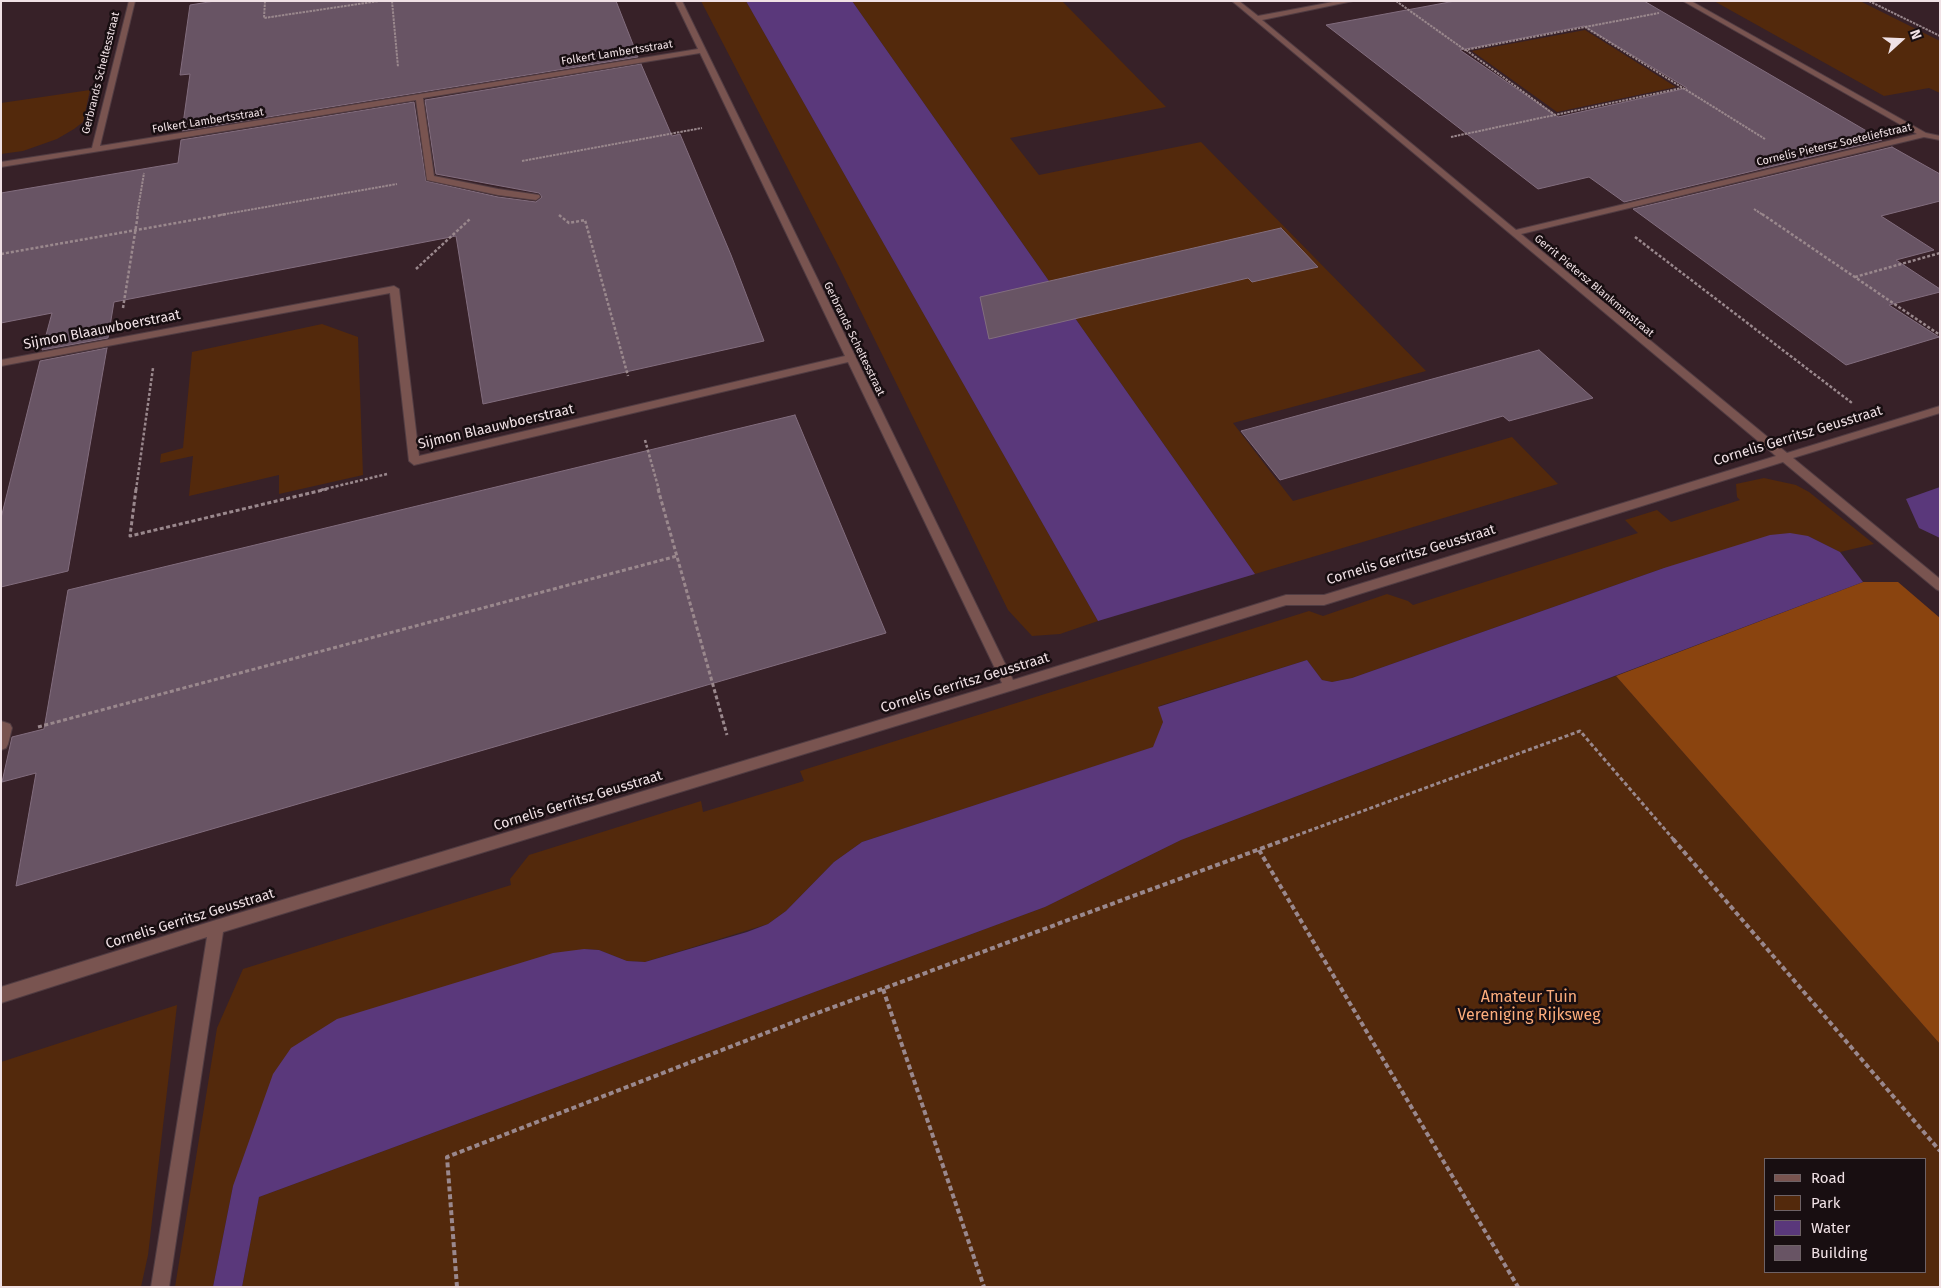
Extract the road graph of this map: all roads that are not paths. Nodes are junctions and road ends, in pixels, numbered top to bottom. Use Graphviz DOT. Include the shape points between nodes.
graph roads {
  1 [pos="132,1"];
  2 [pos="678,1"];
  3 [pos="1235,1"];
  4 [pos="1350,1"];
  5 [pos="1686,1"];
  6 [pos="1255,19"];
  7 [pos="700,51"];
  8 [pos="419,97"];
  9 [pos="1924,135"];
  10 [pos="1940,138"];
  11 [pos="95,151"];
  12 [pos="1,165"];
  13 [pos="536,197"];
  14 [pos="1514,233"];
  15 [pos="850,358"];
  16 [pos="1,364"];
  17 [pos="1940,409"];
  18 [pos="1785,458"];
  19 [pos="1940,586"];
  20 [pos="1010,686"];
  21 [pos="3,727"];
  22 [pos="1,744"];
  23 [pos="216,927"];
  24 [pos="1,995"];
  25 [pos="160,1287"];
  1 -- 11 [label="street, Gerbrands Scheltesstraat"];
  2 -- 7 [label="street, Gerbrands Scheltesstraat"];
  3 -- 6 [label="street, Gerrit Pietersz Blankmanstraat"];
  4 -- 6 [label="street"];
  5 -- 9 [label="street, Cornelis Pietersz Soeteliefstraat"];
  6 -- 14 [label="street, Gerrit Pietersz Blankmanstraat"];
  7 -- 8 [label="street, Folkert Lambertsstraat"];
  7 -- 15 [label="street, Gerbrands Scheltesstraat"];
  8 -- 11 [label="street, Folkert Lambertsstraat"];
  8 -- 13 [label="street" via="430,178"];
  9 -- 10 [label="street"];
  9 -- 14 [label="street, Cornelis Pietersz Soeteliefstraat"];
  11 -- 12 [label="street, Folkert Lambertsstraat"];
  14 -- 18 [label="street, Gerrit Pietersz Blankmanstraat"];
  15 -- 16 [label="street, Sijmon Blaauwboerstraat" via="414,461 394,289"];
  15 -- 20 [label="street, Gerbrands Scheltesstraat"];
  17 -- 18 [label="street, Cornelis Gerritsz Geusstraat"];
  18 -- 19 [label="street, Gerrit Pietersz Blankmanstraat"];
  18 -- 20 [label="street, Cornelis Gerritsz Geusstraat" via="1324,600 1286,600"];
  20 -- 23 [label="street, Cornelis Gerritsz Geusstraat"];
  21 -- 22 [label="street"];
  23 -- 24 [label="street, Cornelis Gerritsz Geusstraat"];
  23 -- 25 [label="street"];
}
